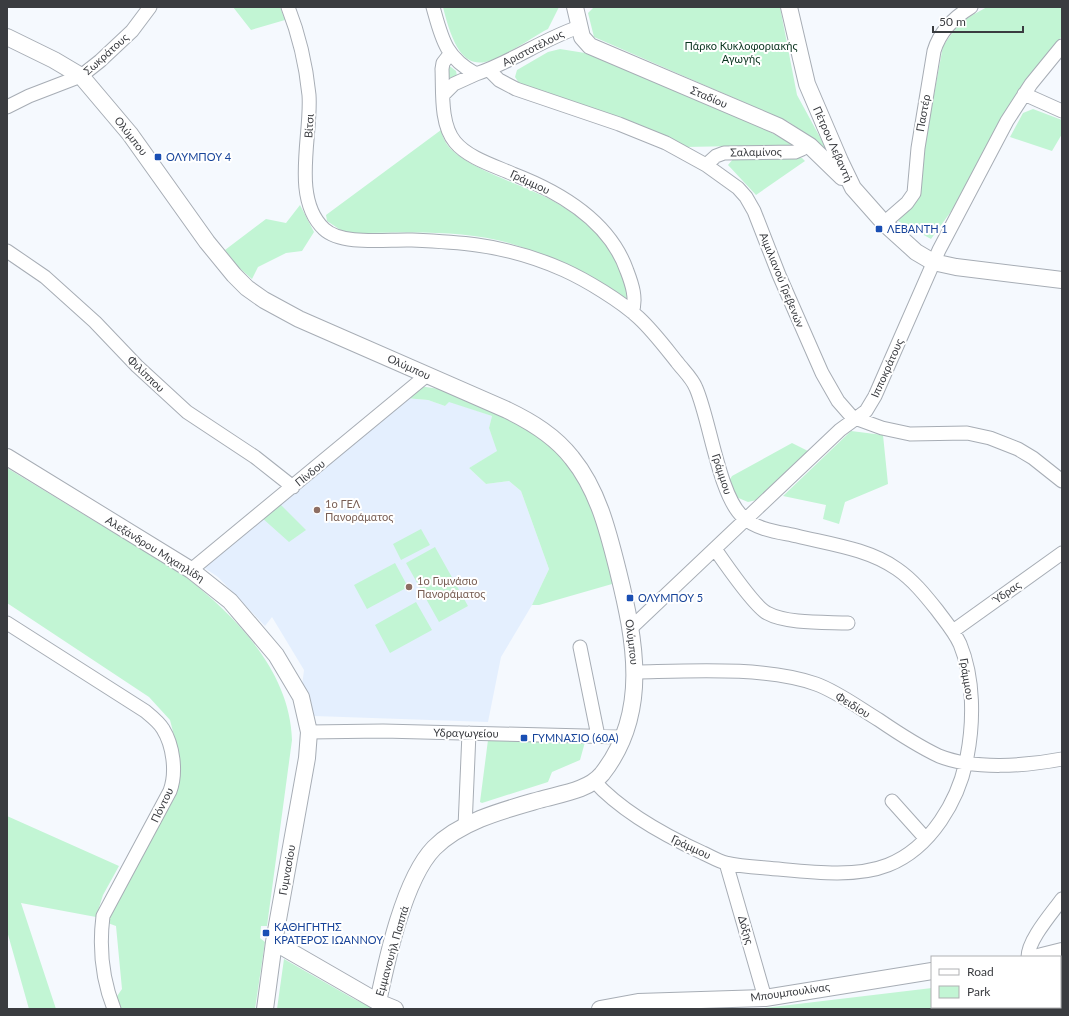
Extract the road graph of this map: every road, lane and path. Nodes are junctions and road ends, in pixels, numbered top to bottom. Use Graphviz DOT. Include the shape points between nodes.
graph roads {
  1 [pos="150,7"];
  2 [pos="288,7"];
  3 [pos="433,7"];
  4 [pos="575,7"];
  5 [pos="789,7"];
  6 [pos="972,7"];
  7 [pos="957,11"];
  8 [pos="579,27"];
  9 [pos="7,37"];
  10 [pos="1062,46"];
  11 [pos="450,54"];
  12 [pos="489,70"];
  13 [pos="476,74"];
  14 [pos="81,76"];
  15 [pos="1024,94"];
  16 [pos="443,95"];
  17 [pos="7,107"];
  18 [pos="1062,111"];
  19 [pos="808,144"];
  20 [pos="706,165"];
  21 [pos="853,188"];
  22 [pos="884,222"];
  23 [pos="335,236"];
  24 [pos="7,251"];
  25 [pos="933,262"];
  26 [pos="1062,280"];
  27 [pos="632,312"];
  28 [pos="427,375"];
  29 [pos="856,420"];
  30 [pos="7,457"];
  31 [pos="1062,481"];
  32 [pos="293,487"];
  33 [pos="746,520"];
  34 [pos="715,549"];
  35 [pos="1062,553"];
  36 [pos="192,570"];
  37 [pos="7,623"];
  38 [pos="848,623"];
  39 [pos="631,628"];
  40 [pos="953,631"];
  41 [pos="580,647"];
  42 [pos="635,672"];
  43 [pos="309,732"];
  44 [pos="469,733"];
  45 [pos="598,736"];
  46 [pos="623,737"];
  47 [pos="1062,759"];
  48 [pos="966,764"];
  49 [pos="594,781"];
  50 [pos="892,801"];
  51 [pos="465,827"];
  52 [pos="926,839"];
  53 [pos="726,863"];
  54 [pos="1062,899"];
  55 [pos="274,942"];
  56 [pos="1062,951"];
  57 [pos="1028,956"];
  58 [pos="1042,956"];
  59 [pos="931,971"];
  60 [pos="765,998"];
  61 [pos="378,1002"];
  62 [pos="114,1009"];
  63 [pos="265,1009"];
  64 [pos="395,1009"];
  65 [pos="600,1009"];
  1 -- 14 [label="street, Σωκράτους" via="132,30"];
  2 -- 23 [label="street, Βίτσι" via="301,49 308,92 309,126 305,176 307,195 320,224"];
  3 -- 11 [label="street"];
  4 -- 8 [label="street, Σταδίου"];
  5 -- 21 [label="street, Πέτρου Λεβαντή" via="807,84"];
  6 -- 7 [label="street, Παστέρ"];
  7 -- 22 [label="street, Παστέρ" via="940,35 934,51 918,148 914,193 907,203"];
  8 -- 12 [label="street, Αριστοτέλους" via="556,35"];
  8 -- 19 [label="street, Σταδίου" via="583,39 590,46 771,123"];
  9 -- 14 [label="street, Ολύμπου"];
  10 -- 15 [label="street, Ιπποκράτους"];
  11 -- 13 [label="street" via="461,65"];
  11 -- 16 [label="street, Γράμμου" via="442,64"];
  12 -- 13 [label="street"];
  12 -- 20 [label="street, Αιμιλιανού Γρεβενών" via="499,80 516,89 638,131"];
  13 -- 16 [label="street" via="454,84"];
  14 -- 17 [label="street, Σωκράτους"];
  14 -- 28 [label="street, Ολύμπου" via="134,140 216,253 247,288 295,317"];
  15 -- 18 [label="street"];
  15 -- 25 [label="street, Ιπποκράτους" via="1007,121"];
  16 -- 27 [label="street, Γράμμου" via="447,125 458,145 480,159 555,194 584,213 608,237 620,255 630,278 634,299"];
  19 -- 20 [label="street, Σαλαμίνος" via="795,152 724,153"];
  19 -- 21 [label="street, Σταδίου"];
  20 -- 29 [label="street, Αιμιλιανού Γρεβενών" via="734,185 749,201 822,373 845,411"];
  21 -- 22 [label="street, Πέτρου Λεβαντή"];
  22 -- 25 [label="street, Πέτρου Λεβαντή" via="916,252"];
  23 -- 27 [label="street, Γράμμου" via="352,239 451,242 504,250 563,270"];
  24 -- 32 [label="street, Φιλίππου" via="45,277 187,412 255,457"];
  25 -- 26 [label="street, Πέτρου Λεβαντή"];
  25 -- 29 [label="street, Ιπποκράτους" via="875,396 866,411"];
  27 -- 33 [label="street, Γράμμου" via="695,384 734,508"];
  28 -- 32 [label="street, Πίνδου"];
  28 -- 39 [label="street, Ολύμπου" via="530,422 556,440 573,459 590,487 606,524"];
  29 -- 31 [label="street" via="910,434 967,433 990,438 1029,455"];
  29 -- 33 [label="street, Ιπποκράτους" via="840,430"];
  30 -- 36 [label="street, Aλεξάνδρου Mιχαηλίδη"];
  32 -- 36 [label="street, Πίνδου"];
  33 -- 34 [label="street, Ιπποκράτους"];
  33 -- 40 [label="street, Γράμμου" via="767,530 876,557 896,567 911,580"];
  34 -- 38 [label="street" via="765,613 779,618"];
  34 -- 39 [label="street, Ιπποκράτους"];
  35 -- 40 [label="street, Ύδρας"];
  36 -- 43 [label="street, Aλεξάνδρου Mιχαηλίδη" via="230,601 276,655 301,697"];
  37 -- 62 [label="street, Πόντου" via="145,711 162,728 170,745 173,773 170,791 103,916 100,939 104,973"];
  39 -- 42 [label="street, Ολύμπου"];
  40 -- 48 [label="street, Γράμμου" via="961,647 970,687 971,725"];
  41 -- 45 [label="street"];
  42 -- 46 [label="street, Ολύμπου" via="631,705"];
  42 -- 48 [label="street, Φειδίου" via="754,673 795,677 818,684 842,697 906,738 940,756"];
  43 -- 44 [label="street, Υδραγωγείου"];
  43 -- 55 [label="street, Γυμνασίου" via="301,797"];
  44 -- 45 [label="street, Υδραγωγείου"];
  44 -- 51 [label="street"];
  45 -- 46 [label="street, Υδραγωγείου"];
  46 -- 49 [label="street, Ολύμπου" via="611,762"];
  47 -- 48 [label="street, Φειδίου" via="1024,764"];
  48 -- 52 [label="street, Γράμμου" via="939,825"];
  49 -- 51 [label="street, Εμμανουήλ Παππά" via="586,786 486,817"];
  49 -- 53 [label="street, Γράμμου" via="617,803 660,832"];
  50 -- 52 [label="street"];
  51 -- 61 [label="street, Εμμανουήλ Παππά" via="434,848 414,882 392,943"];
  52 -- 53 [label="street, Γράμμου" via="899,860 871,870 813,871"];
  53 -- 60 [label="street, Δόξης"];
  54 -- 57 [label="street" via="1034,941"];
  55 -- 61 [label="street"];
  55 -- 63 [label="street, Γυμνασίου"];
  56 -- 58 [label="street"];
  59 -- 60 [label="street, Μπουμπουλίνας"];
  60 -- 65 [label="street, Μπουμπουλίνας" via="638,1002"];
  61 -- 64 [label="street"];
}
